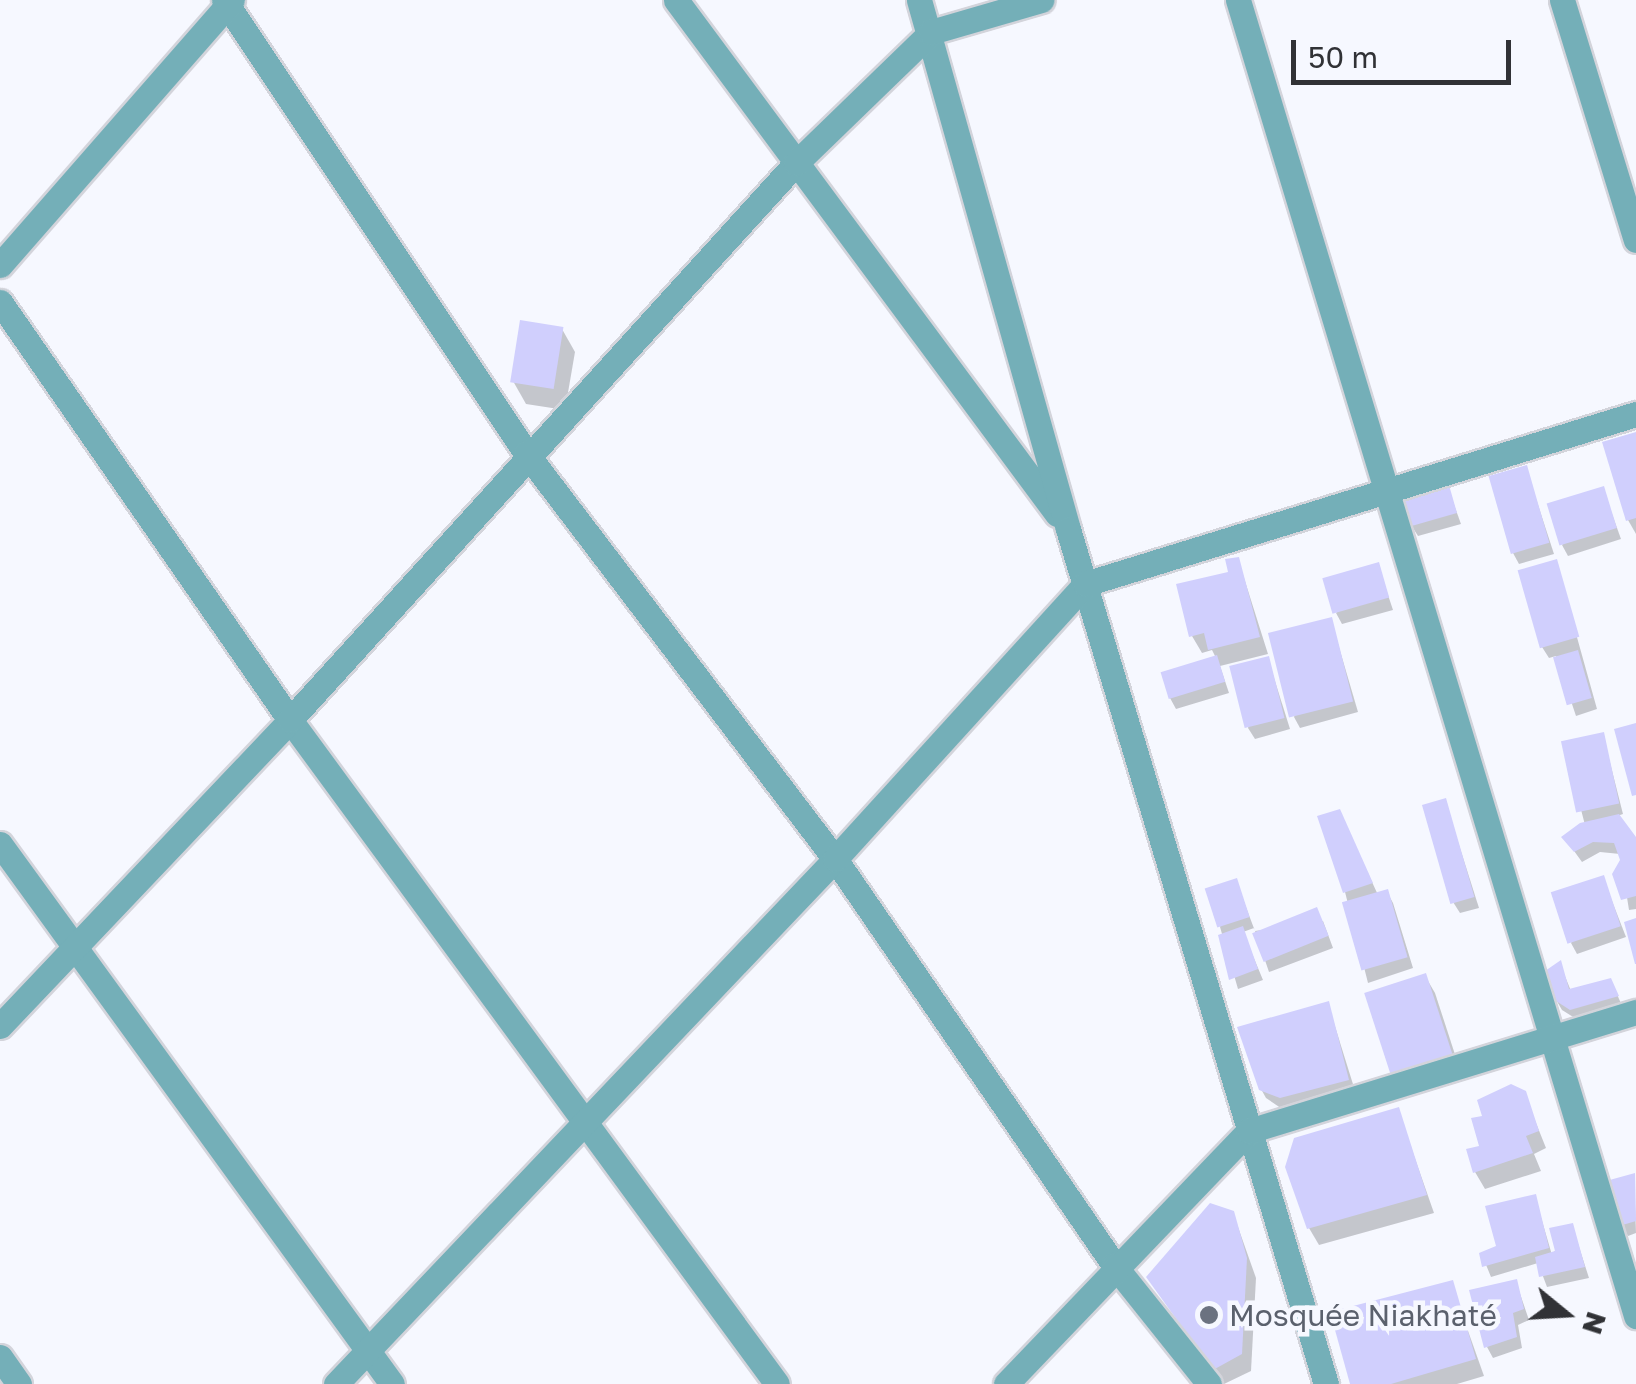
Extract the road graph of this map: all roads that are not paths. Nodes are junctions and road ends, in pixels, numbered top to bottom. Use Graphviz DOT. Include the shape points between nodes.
graph roads {
  1 [pos="676,0"];
  2 [pos="919,0"];
  3 [pos="1042,0"];
  4 [pos="1238,0"];
  5 [pos="1562,0"];
  6 [pos="228,1"];
  7 [pos="931,32"];
  8 [pos="796,162"];
  9 [pos="1636,240"];
  10 [pos="0,265"];
  11 [pos="0,302"];
  12 [pos="1636,414"];
  13 [pos="526,453"];
  14 [pos="1390,486"];
  15 [pos="1068,529"];
  16 [pos="1086,584"];
  17 [pos="290,720"];
  18 [pos="0,844"];
  19 [pos="835,859"];
  20 [pos="71,948"];
  21 [pos="1636,1012"];
  22 [pos="0,1026"];
  23 [pos="1554,1036"];
  24 [pos="586,1118"];
  25 [pos="1249,1130"];
  26 [pos="1114,1265"];
  27 [pos="1636,1316"];
  28 [pos="368,1350"];
  29 [pos="0,1357"];
  30 [pos="19,1384"];
  31 [pos="336,1384"];
  32 [pos="392,1384"];
  33 [pos="777,1384"];
  34 [pos="1006,1384"];
  35 [pos="1209,1384"];
  36 [pos="1326,1384"];
  1 -- 8 [label="street"];
  2 -- 7 [label="street"];
  3 -- 7 [label="street"];
  4 -- 14 [label="street"];
  5 -- 9 [label="street"];
  6 -- 10 [label="street"];
  6 -- 13 [label="street"];
  7 -- 8 [label="street"];
  7 -- 15 [label="street"];
  8 -- 13 [label="street"];
  8 -- 15 [label="street"];
  11 -- 17 [label="street"];
  12 -- 14 [label="street"];
  13 -- 17 [label="street"];
  13 -- 19 [label="street"];
  14 -- 16 [label="street"];
  14 -- 23 [label="street"];
  15 -- 16 [label="street"];
  16 -- 19 [label="street"];
  16 -- 25 [label="street"];
  17 -- 20 [label="street"];
  17 -- 24 [label="street"];
  18 -- 20 [label="street"];
  19 -- 24 [label="street"];
  19 -- 26 [label="street"];
  20 -- 22 [label="street"];
  20 -- 28 [label="street"];
  21 -- 23 [label="street"];
  23 -- 25 [label="street"];
  23 -- 27 [label="street"];
  24 -- 28 [label="street"];
  24 -- 33 [label="street"];
  25 -- 26 [label="street"];
  25 -- 36 [label="street"];
  26 -- 34 [label="street"];
  26 -- 35 [label="street"];
  28 -- 31 [label="street"];
  28 -- 32 [label="street"];
  29 -- 30 [label="street"];
}
